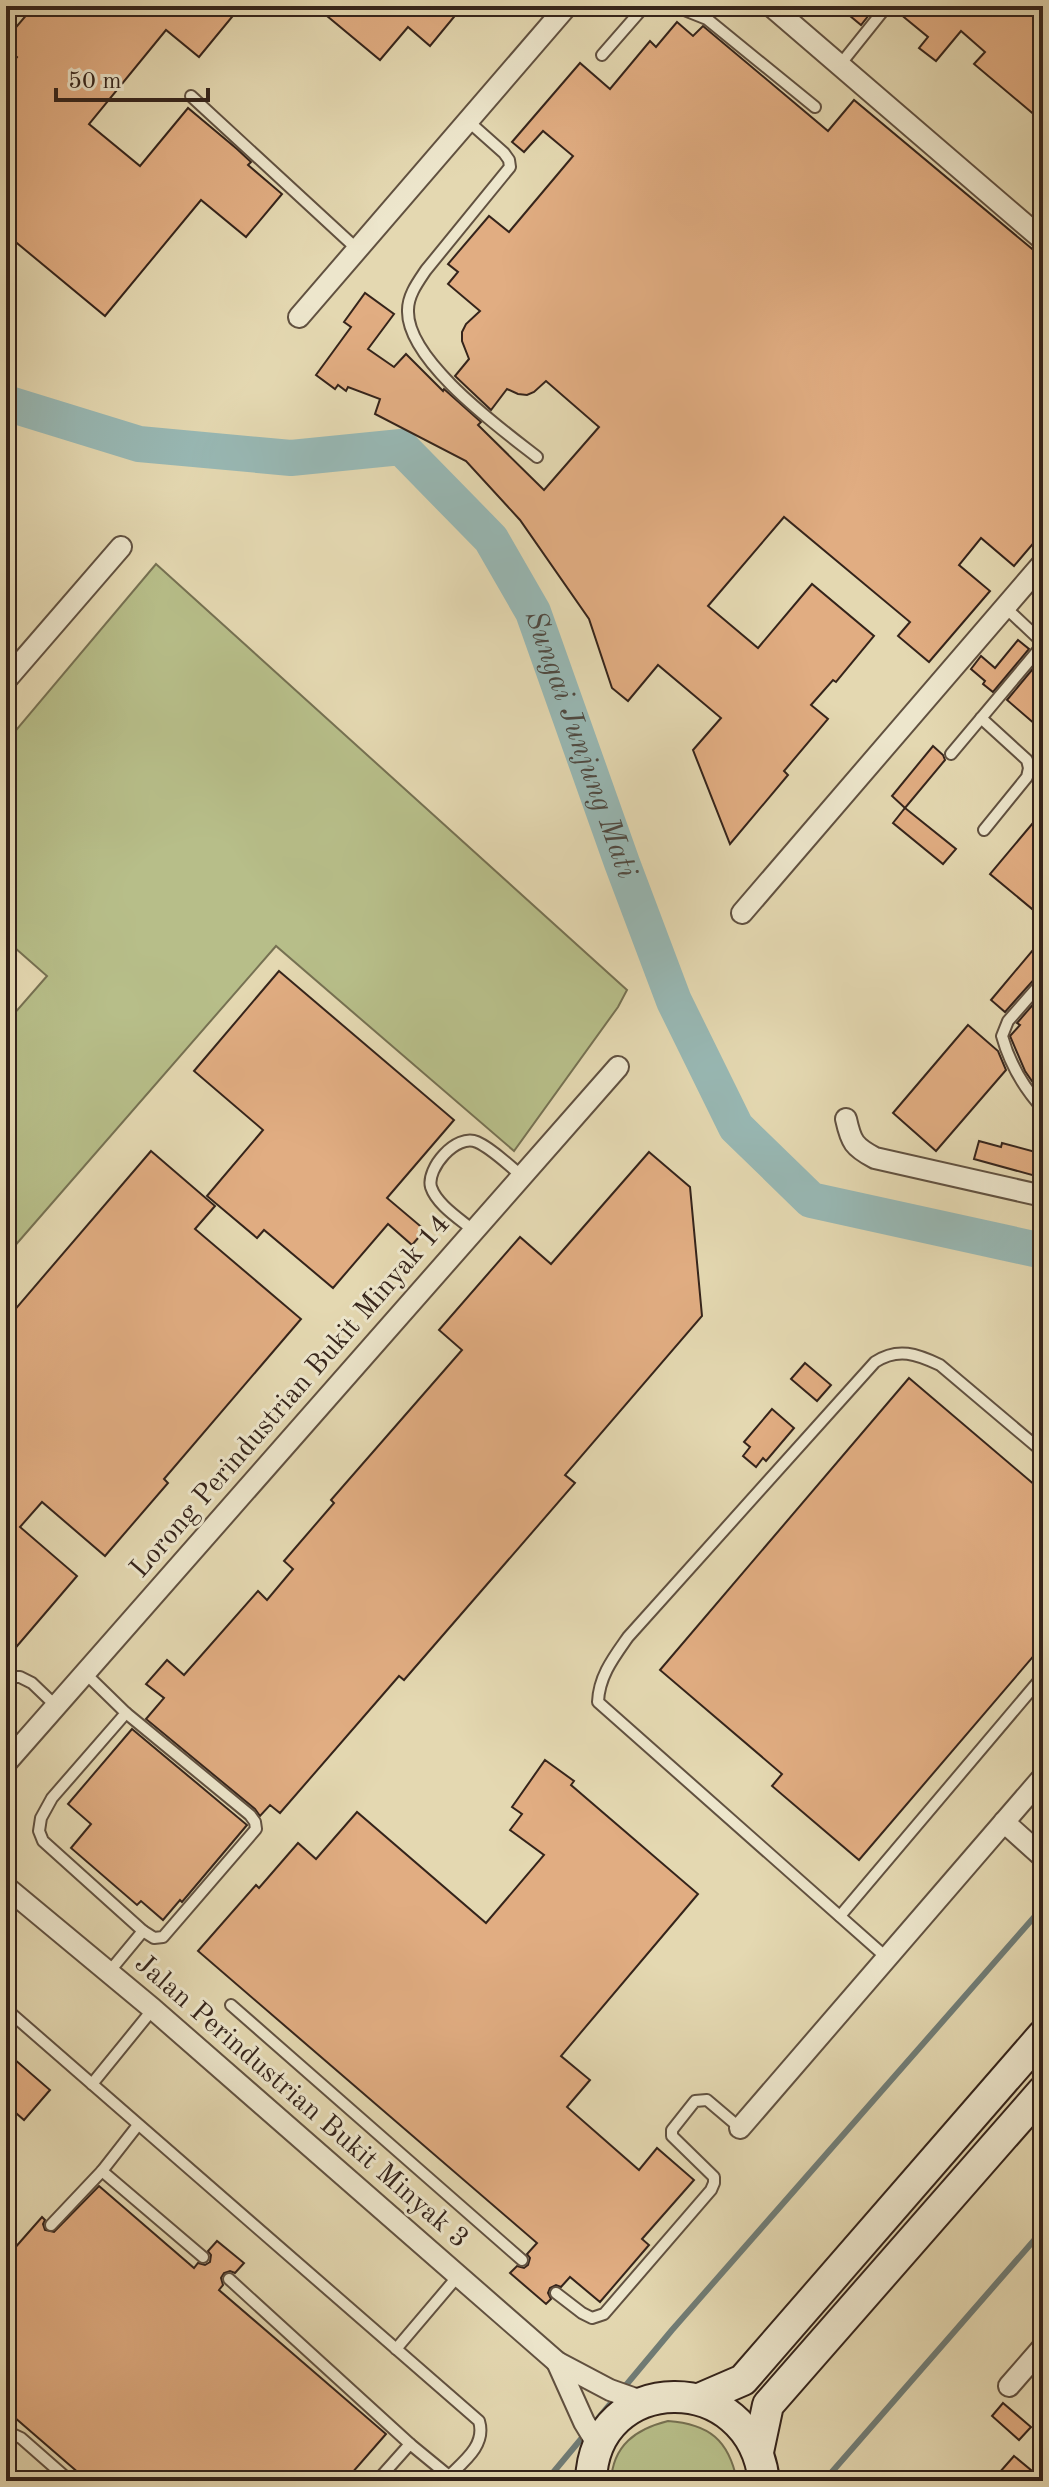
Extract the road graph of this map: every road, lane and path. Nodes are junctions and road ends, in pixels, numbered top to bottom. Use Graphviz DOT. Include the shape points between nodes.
graph roads {
  1 [pos="567,6"];
  2 [pos="664,6"];
  3 [pos="771,6"];
  4 [pos="887,6"];
  5 [pos="645,7"];
  6 [pos="602,55"];
  7 [pos="839,66"];
  8 [pos="191,96"];
  9 [pos="815,107"];
  10 [pos="468,121"];
  11 [pos="1043,240"];
  12 [pos="357,249"];
  13 [pos="299,317"];
  14 [pos="537,457"];
  15 [pos="121,547"];
  16 [pos="1043,563"];
  17 [pos="1005,607"];
  18 [pos="6,680"];
  19 [pos="981,718"];
  20 [pos="951,754"];
  21 [pos="984,830"];
  22 [pos="742,913"];
  23 [pos="1043,981"];
  24 [pos="618,1067"];
  25 [pos="1043,1109"];
  26 [pos="846,1119"];
  27 [pos="522,1176"];
  28 [pos="1043,1196"];
  29 [pos="474,1231"];
  30 [pos="1043,1452"];
  31 [pos="85,1673"];
  32 [pos="1043,1676"];
  33 [pos="6,1681"];
  34 [pos="56,1706"];
  35 [pos="126,1713"];
  36 [pos="6,1763"];
  37 [pos="1043,1777"];
  38 [pos="1004,1822"];
  39 [pos="1043,1857"];
  40 [pos="6,1887"];
  41 [pos="840,1916"];
  42 [pos="143,1931"];
  43 [pos="887,1958"];
  44 [pos="109,1972"];
  45 [pos="231,2005"];
  46 [pos="6,2009"];
  47 [pos="153,2009"];
  48 [pos="1043,2035"];
  49 [pos="92,2084"];
  50 [pos="1043,2091"];
  51 [pos="138,2125"];
  52 [pos="740,2128"];
  53 [pos="102,2171"];
  54 [pos="51,2225"];
  55 [pos="203,2257"];
  56 [pos="522,2260"];
  57 [pos="458,2276"];
  58 [pos="229,2279"];
  59 [pos="556,2293"];
  60 [pos="1043,2347"];
  61 [pos="396,2349"];
  62 [pos="557,2362"];
  63 [pos="1009,2386"];
  64 [pos="627,2396"];
  65 [pos="699,2399"];
  66 [pos="6,2431"];
  67 [pos="592,2434"];
  68 [pos="410,2444"];
  69 [pos="761,2467"];
  70 [pos="446,2478"];
  71 [pos="70,2481"];
  72 [pos="377,2481"];
  73 [pos="591,2481"];
  1 -- 10 [label="street"];
  2 -- 9 [label="lane" via="707,19"];
  3 -- 7 [label="street"];
  4 -- 7 [label="lane"];
  5 -- 6 [label="lane"];
  7 -- 11 [label="street"];
  8 -- 12 [label="lane"];
  10 -- 12 [label="street"];
  10 -- 14 [label="lane" via="504,153 510,167 417,284 408,310 411,329 444,377"];
  12 -- 13 [label="street"];
  15 -- 18 [label="street"];
  16 -- 17 [label="street"];
  17 -- 19 [label="lane" via="1040,640 1040,648"];
  17 -- 22 [label="street"];
  19 -- 20 [label="lane"];
  19 -- 21 [label="lane" via="1029,768"];
  23 -- 25 [label="lane" via="1008,1021 1002,1036 1015,1071"];
  24 -- 27 [label="street, Lorong Perindustrian Bukit Minyak 14"];
  26 -- 28 [label="street" via="850,1139 875,1158"];
  27 -- 29 [label="street, Lorong Perindustrian Bukit Minyak 14"];
  27 -- 29 [label="lane" via="477,1142 456,1142 429,1182 437,1200"];
  29 -- 31 [label="street, Lorong Perindustrian Bukit Minyak 14"];
  30 -- 41 [label="lane" via="940,1365 921,1356 888,1354 875,1362 628,1637 604,1673 598,1702"];
  31 -- 34 [label="street, Lorong Perindustrian Bukit Minyak 14"];
  31 -- 35 [label="lane"];
  32 -- 41 [label="lane"];
  33 -- 34 [label="lane" via="26,1679"];
  34 -- 36 [label="street, Lorong Perindustrian Bukit Minyak 14"];
  35 -- 42 [label="lane" via="52,1798 39,1831 43,1841"];
  35 -- 42 [label="lane" via="250,1815 256,1829 163,1937"];
  37 -- 38 [label="street"];
  38 -- 39 [label="street"];
  38 -- 43 [label="street"];
  40 -- 44 [label="street, Jalan Perindustrian Bukit Minyak 3"];
  41 -- 43 [label="lane"];
  42 -- 44 [label="lane"];
  43 -- 52 [label="street"];
  44 -- 47 [label="street, Jalan Perindustrian Bukit Minyak 3"];
  45 -- 56 [label="lane"];
  46 -- 49 [label="lane"];
  47 -- 49 [label="lane"];
  47 -- 57 [label="street, Jalan Perindustrian Bukit Minyak 3"];
  48 -- 65 [label="main road" via="743,2380"];
  49 -- 51 [label="lane"];
  50 -- 69 [label="main road" via="768,2405"];
  51 -- 53 [label="lane"];
  51 -- 61 [label="lane"];
  52 -- 59 [label="lane" via="707,2100 695,2101 672,2136 714,2177 711,2190 604,2314 592,2318"];
  53 -- 54 [label="lane"];
  53 -- 55 [label="lane"];
  57 -- 61 [label="lane"];
  57 -- 62 [label="street, Jalan Perindustrian Bukit Minyak 3"];
  58 -- 68 [label="lane"];
  60 -- 63 [label="street"];
  61 -- 70 [label="lane" via="479,2421 480,2441"];
  62 -- 64 [label="street"];
  62 -- 67 [label="street"];
  64 -- 65 [label="main road"];
  64 -- 67 [label="main road" via="626,2412"];
  65 -- 69 [label="main road" via="724,2410 744,2429"];
  66 -- 71 [label="lane"];
  67 -- 73 [label="main road"];
  68 -- 70 [label="lane"];
  68 -- 72 [label="lane"];
}
